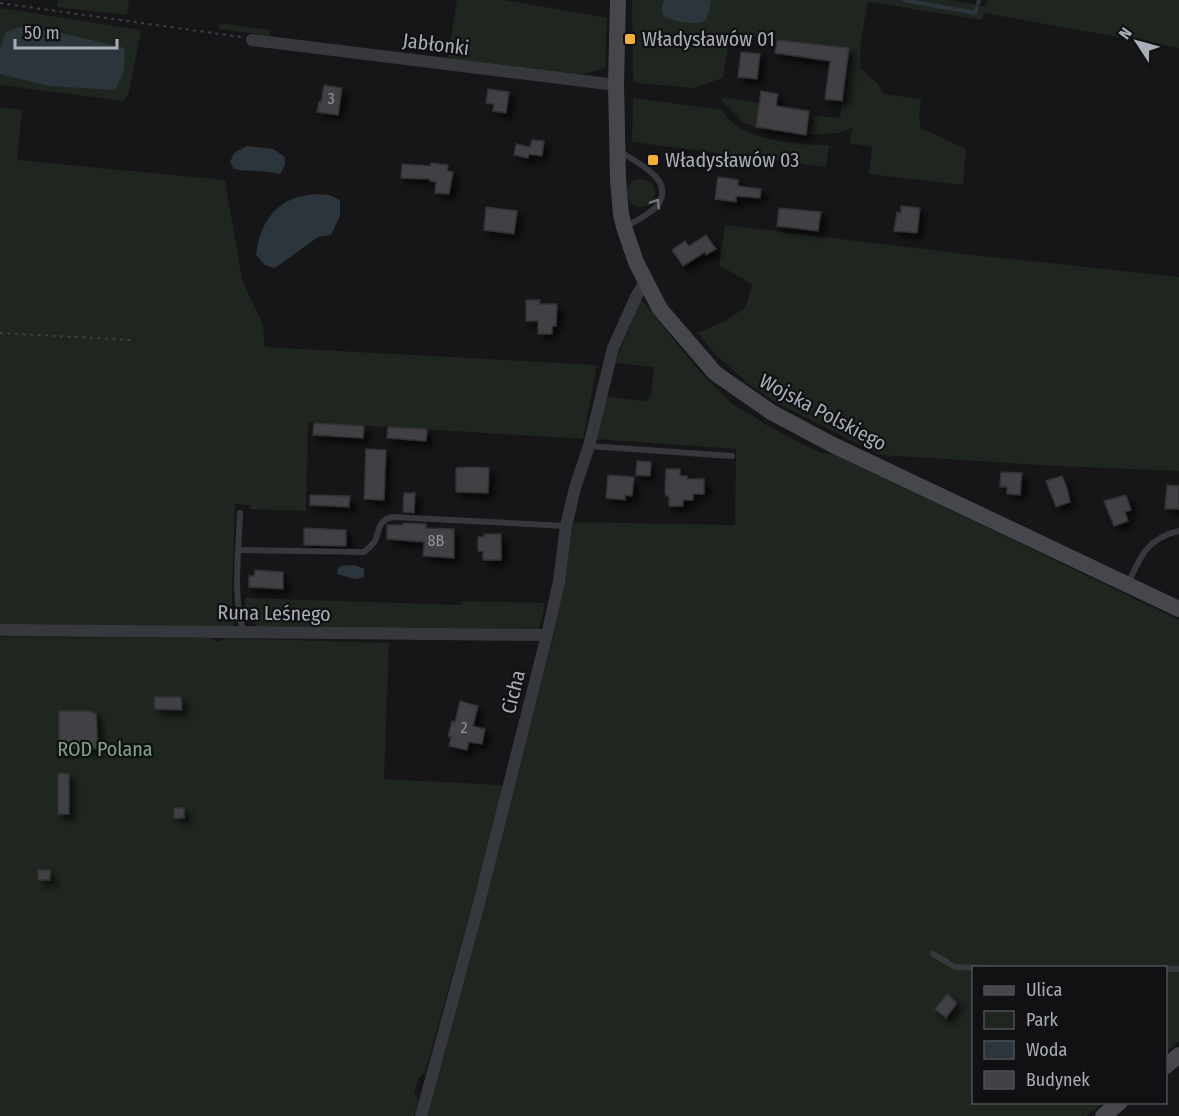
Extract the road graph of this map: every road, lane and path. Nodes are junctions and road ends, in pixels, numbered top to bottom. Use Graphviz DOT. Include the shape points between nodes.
graph roads {
  1 [pos="618,0"];
  2 [pos="0,3"];
  3 [pos="252,40"];
  4 [pos="616,85"];
  5 [pos="618,150"];
  6 [pos="624,227"];
  7 [pos="645,282"];
  8 [pos="0,333"];
  9 [pos="134,340"];
  10 [pos="588,446"];
  11 [pos="732,456"];
  12 [pos="240,513"];
  13 [pos="566,526"];
  14 [pos="1179,531"];
  15 [pos="239,550"];
  16 [pos="1127,584"];
  17 [pos="1179,609"];
  18 [pos="0,630"];
  19 [pos="244,632"];
  20 [pos="547,635"];
  21 [pos="933,954"];
  22 [pos="972,967"];
  23 [pos="1179,1056"];
  24 [pos="1167,1065"];
  25 [pos="1117,1104"];
  26 [pos="421,1116"];
  27 [pos="1102,1116"];
  1 -- 4 [label="street, Wojska Polskiego"];
  2 -- 3 [label="path"];
  3 -- 4 [label="street, Jabłonki"];
  4 -- 5 [label="street, Wojska Polskiego"];
  5 -- 6 [label="street, Wojska Polskiego"];
  6 -- 5 [label="lane, one-way" via="657,206 662,188 658,177"];
  6 -- 7 [label="street, Wojska Polskiego"];
  7 -- 10 [label="street, Cicha" via="613,348"];
  7 -- 16 [label="street, Wojska Polskiego" via="660,309 715,373 771,412"];
  8 -- 9 [label="path"];
  10 -- 11 [label="lane"];
  10 -- 13 [label="street, Cicha"];
  12 -- 15 [label="lane"];
  13 -- 15 [label="lane" via="393,517 379,526 374,542 364,552"];
  13 -- 20 [label="street, Cicha"];
  14 -- 16 [label="lane" via="1158,538 1147,547"];
  15 -- 19 [label="lane" via="238,605"];
  16 -- 17 [label="street, Wojska Polskiego"];
  18 -- 19 [label="street, Runa Leśnego"];
  19 -- 20 [label="street, Runa Leśnego"];
  20 -- 26 [label="street, Cicha"];
  21 -- 22 [label="lane" via="955,967"];
  23 -- 24 [label="street"];
  25 -- 27 [label="street"];
}
